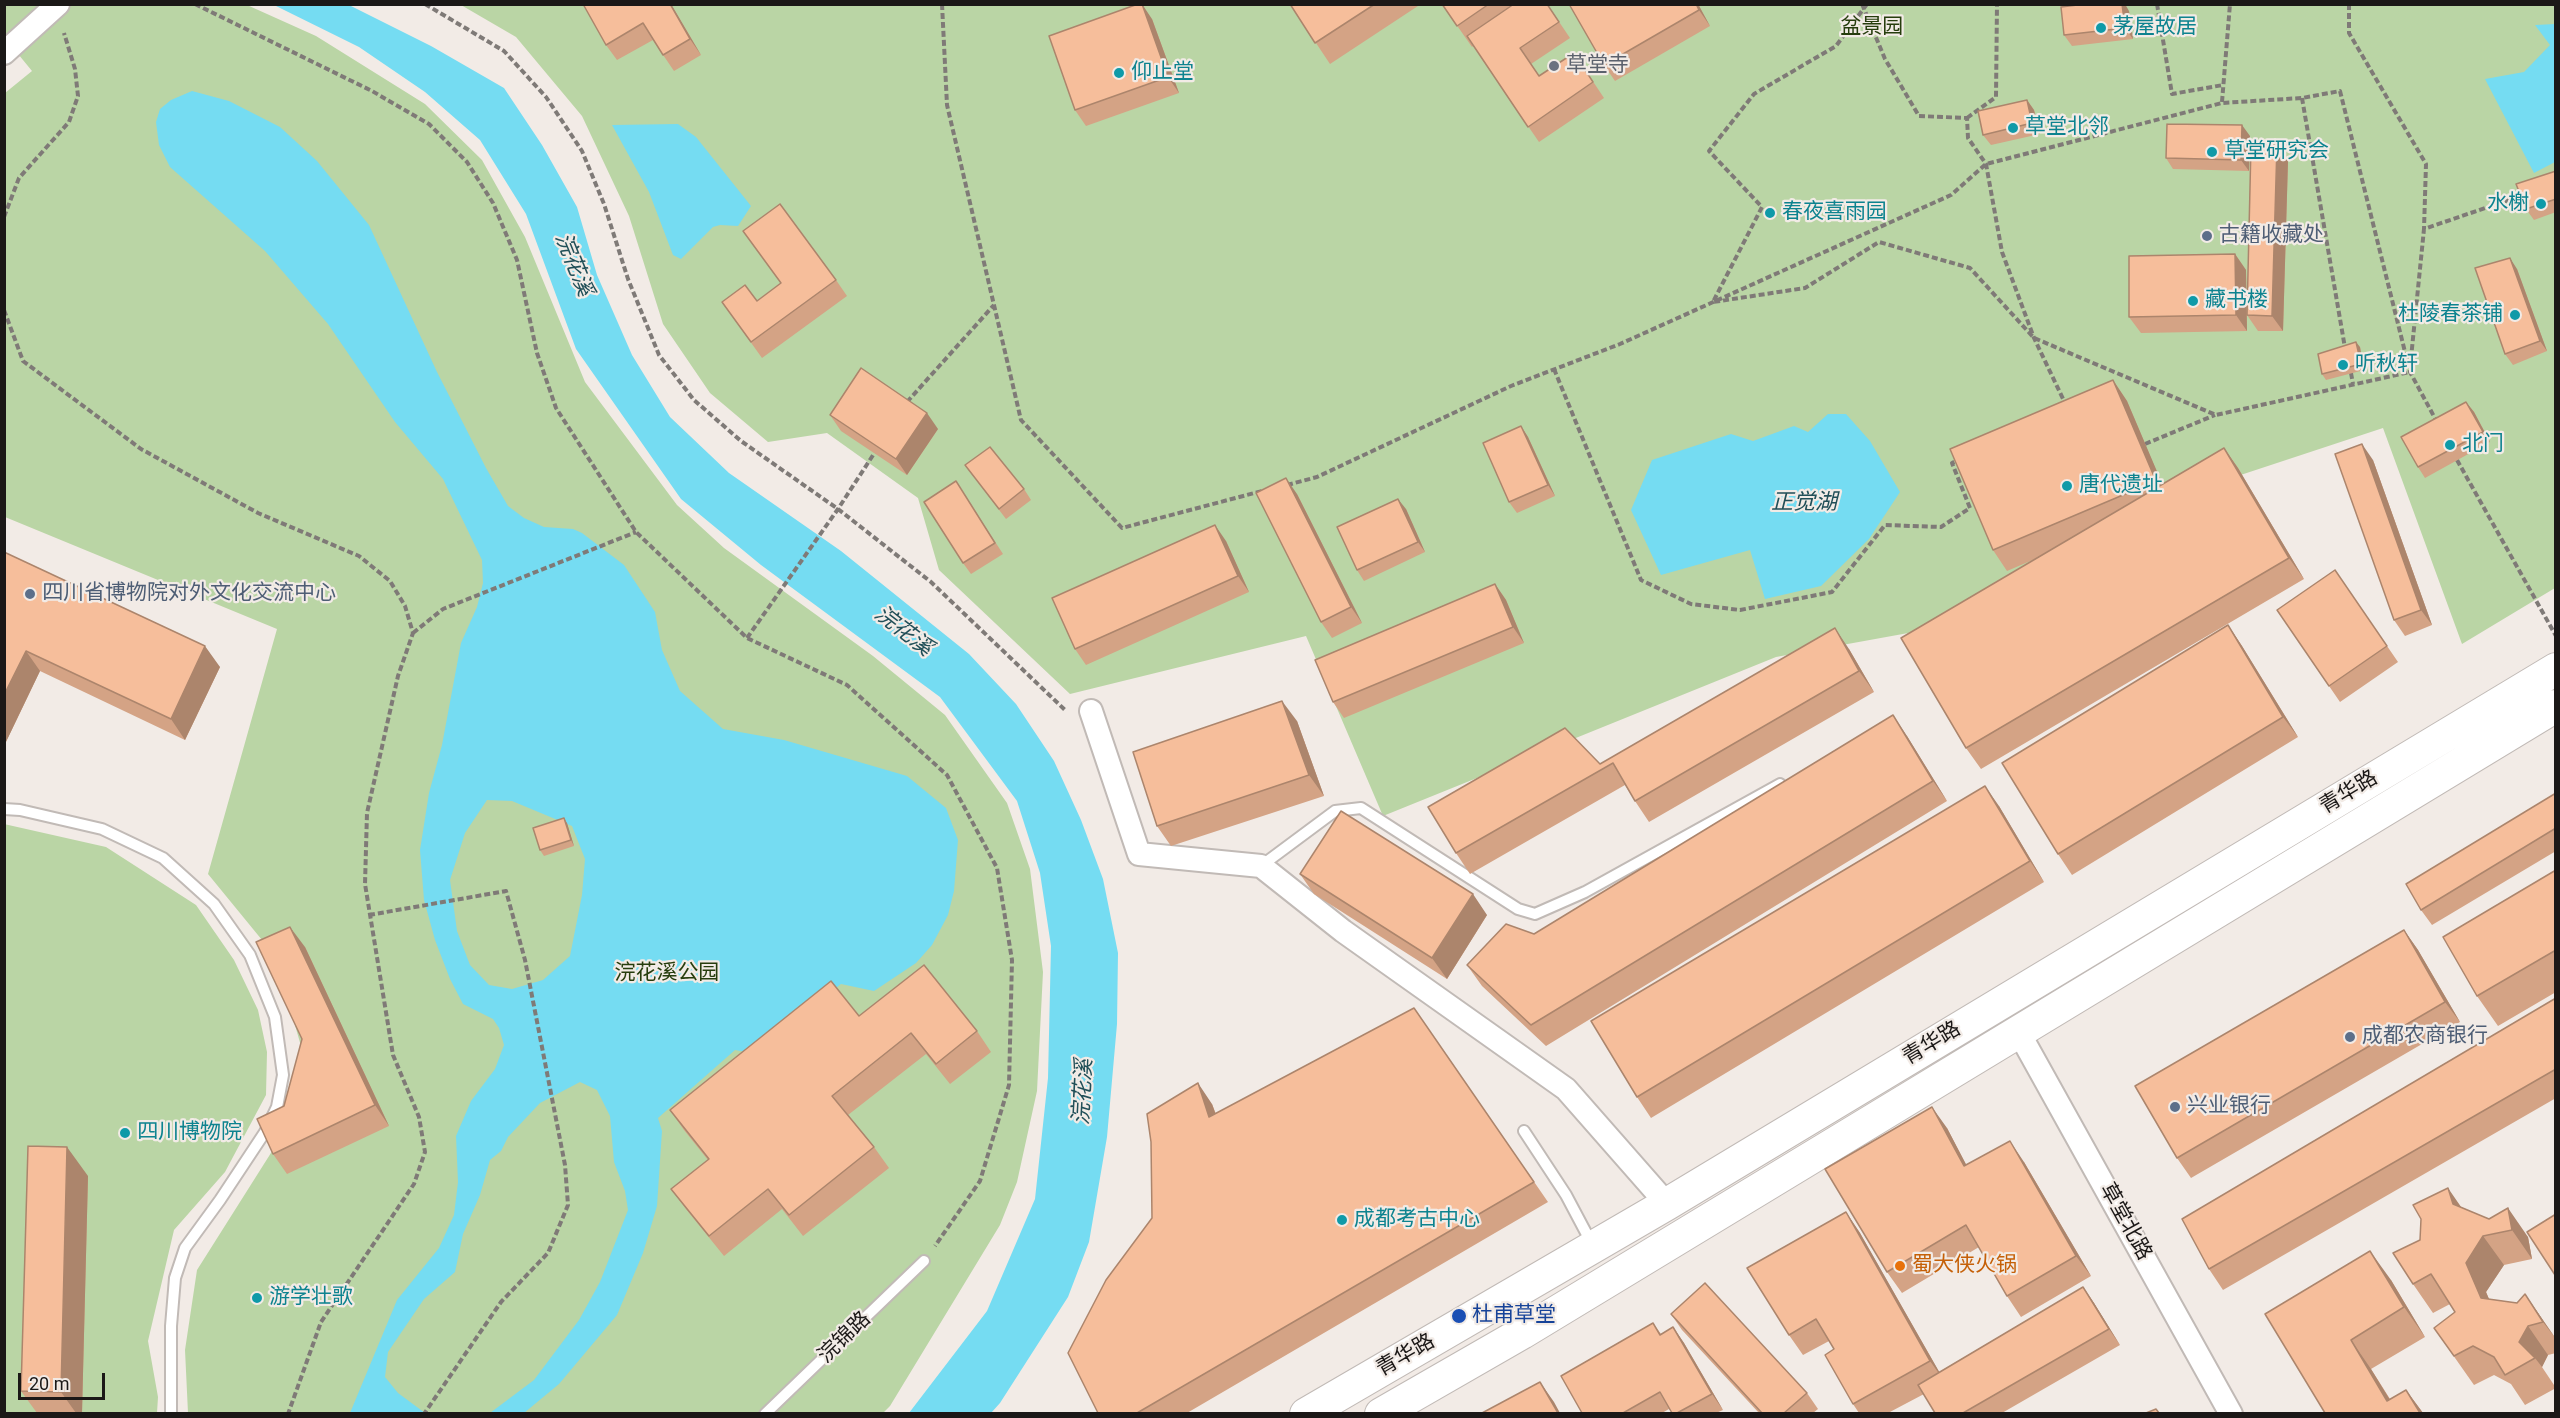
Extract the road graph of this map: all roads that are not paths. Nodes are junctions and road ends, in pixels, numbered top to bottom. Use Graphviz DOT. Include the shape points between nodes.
graph roads {
  1 [pos="51,7"];
  2 [pos="4,53"];
  3 [pos="2556,669"];
  4 [pos="2556,706"];
  5 [pos="1091,711"];
  6 [pos="1790,779"];
  7 [pos="4,809"];
  8 [pos="1261,866"];
  9 [pos="2018,1031"];
  10 [pos="1524,1131"];
  11 [pos="1667,1204"];
  12 [pos="1593,1247"];
  13 [pos="924,1262"];
  14 [pos="171,1413"];
  15 [pos="765,1413"];
  16 [pos="1306,1413"];
  17 [pos="1381,1413"];
  18 [pos="2231,1413"];
  1 -- 2 [label="street"];
  3 -- 11 [label="main road, 青华路"];
  4 -- 9 [label="main road, 青华路"];
  5 -- 8 [label="street" via="1139,854"];
  6 -- 8 [label="lane" via="1585,892 1535,914 1518,909 1361,808 1335,811"];
  7 -- 14 [label="lane" via="102,828 163,858 214,904 250,955 275,1017 283,1075 277,1107 227,1190 185,1248 175,1278"];
  8 -- 11 [label="street" via="1343,931 1566,1089"];
  9 -- 17 [label="main road, 青华路" via="1522,1333"];
  9 -- 18 [label="street, 草堂北路"];
  10 -- 12 [label="lane" via="1566,1195"];
  11 -- 12 [label="main road, 青华路"];
  12 -- 16 [label="main road, 青华路"];
  13 -- 15 [label="lane, 浣锦路"];
}
